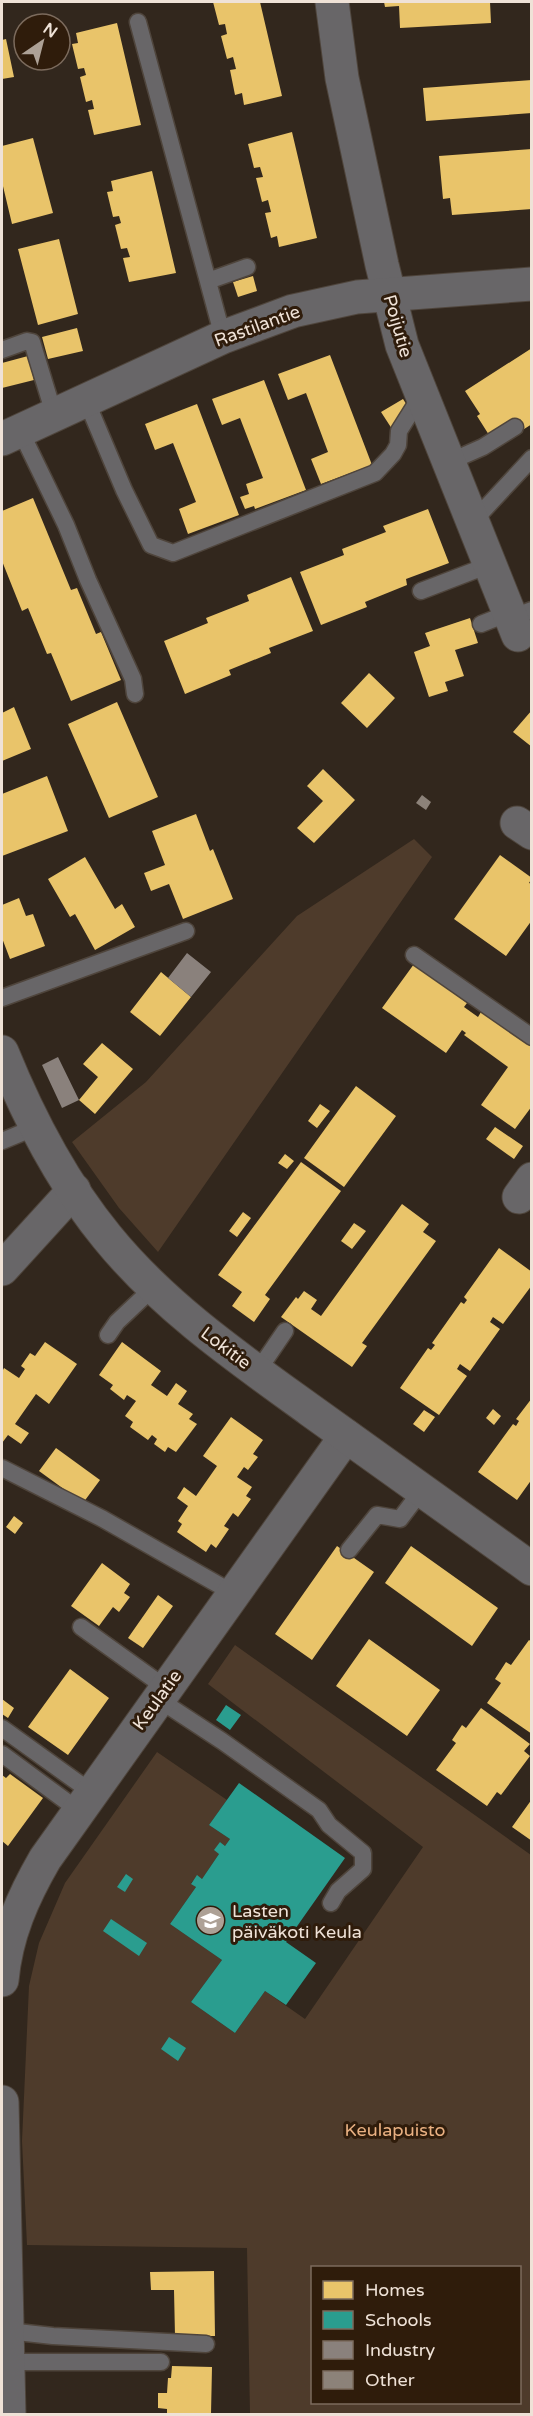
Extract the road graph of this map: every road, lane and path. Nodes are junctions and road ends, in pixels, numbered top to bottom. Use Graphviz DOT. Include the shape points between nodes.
graph roads {
  1 [pos="332,2"];
  2 [pos="138,22"];
  3 [pos="248,267"];
  4 [pos="208,280"];
  5 [pos="531,284"];
  6 [pos="389,294"];
  7 [pos="223,338"];
  8 [pos="2,350"];
  9 [pos="421,396"];
  10 [pos="86,400"];
  11 [pos="54,414"];
  12 [pos="514,427"];
  13 [pos="11,434"];
  14 [pos="531,459"];
  15 [pos="449,462"];
  16 [pos="470,517"];
  17 [pos="489,565"];
  18 [pos="421,591"];
  19 [pos="510,620"];
  20 [pos="135,694"];
  21 [pos="186,931"];
  22 [pos="414,955"];
  23 [pos="2,998"];
  24 [pos="531,1037"];
  25 [pos="2,1052"];
  26 [pos="36,1127"];
  27 [pos="2,1142"];
  28 [pos="74,1190"];
  29 [pos="2,1269"];
  30 [pos="154,1287"];
  31 [pos="285,1331"];
  32 [pos="108,1335"];
  33 [pos="257,1372"];
  34 [pos="346,1436"];
  35 [pos="2,1468"];
  36 [pos="422,1490"];
  37 [pos="349,1550"];
  38 [pos="531,1569"];
  39 [pos="233,1593"];
  40 [pos="81,1627"];
  41 [pos="162,1693"];
  42 [pos="2,1728"];
  43 [pos="2,1754"];
  44 [pos="85,1801"];
  45 [pos="331,1903"];
  46 [pos="4,1947"];
  47 [pos="2,1980"];
  48 [pos="2,2102"];
  49 [pos="2,2109"];
  50 [pos="206,2344"];
  51 [pos="8,2346"];
  52 [pos="161,2362"];
  53 [pos="9,2415"];
  1 -- 6 [label="street, Poijutie" via="342,78"];
  2 -- 4 [label="lane"];
  3 -- 4 [label="lane"];
  4 -- 7 [label="lane"];
  5 -- 6 [label="street, Rastilantie"];
  6 -- 7 [label="street, Rastilantie" via="293,311"];
  6 -- 9 [label="street, Poijutie"];
  7 -- 10 [label="street, Rastilantie"];
  8 -- 11 [label="lane" via="32,342"];
  9 -- 10 [label="lane" via="399,431 393,454 375,474 173,553 151,545"];
  9 -- 15 [label="street, Poijutie"];
  10 -- 11 [label="street, Rastilantie"];
  11 -- 13 [label="street, Rastilantie"];
  12 -- 15 [label="lane"];
  13 -- 20 [label="lane" via="66,525 133,679"];
  14 -- 16 [label="lane" via="480,514"];
  15 -- 16 [label="street, Poijutie"];
  16 -- 17 [label="street, Poijutie"];
  17 -- 18 [label="lane"];
  17 -- 19 [label="street, Poijutie"];
  21 -- 23 [label="lane"];
  22 -- 24 [label="lane"];
  25 -- 26 [label="street, Lokitie"];
  26 -- 27 [label="lane"];
  26 -- 28 [label="street, Lokitie"];
  28 -- 29 [label="street"];
  28 -- 30 [label="street, Lokitie" via="106,1236"];
  30 -- 32 [label="lane"];
  30 -- 33 [label="street, Lokitie"];
  31 -- 33 [label="lane"];
  33 -- 34 [label="street, Lokitie"];
  34 -- 36 [label="street, Lokitie"];
  34 -- 39 [label="street, Keulatie"];
  35 -- 39 [label="lane" via="103,1519"];
  36 -- 37 [label="lane" via="400,1519 377,1515"];
  36 -- 38 [label="street, Lokitie"];
  39 -- 41 [label="street, Keulatie"];
  40 -- 41 [label="lane"];
  41 -- 44 [label="street, Keulatie"];
  41 -- 45 [label="lane" via="319,1810 330,1825 363,1853 363,1869 338,1891"];
  42 -- 44 [label="lane"];
  43 -- 44 [label="lane"];
  44 -- 46 [label="street, Keulatie" via="24,1896"];
  46 -- 47 [label="street, Keulatie"];
  48 -- 49 [label="street"];
  49 -- 51 [label="street"];
  50 -- 51 [label="lane" via="53,2336"];
  51 -- 52 [label="lane"];
  51 -- 53 [label="street"];
}
